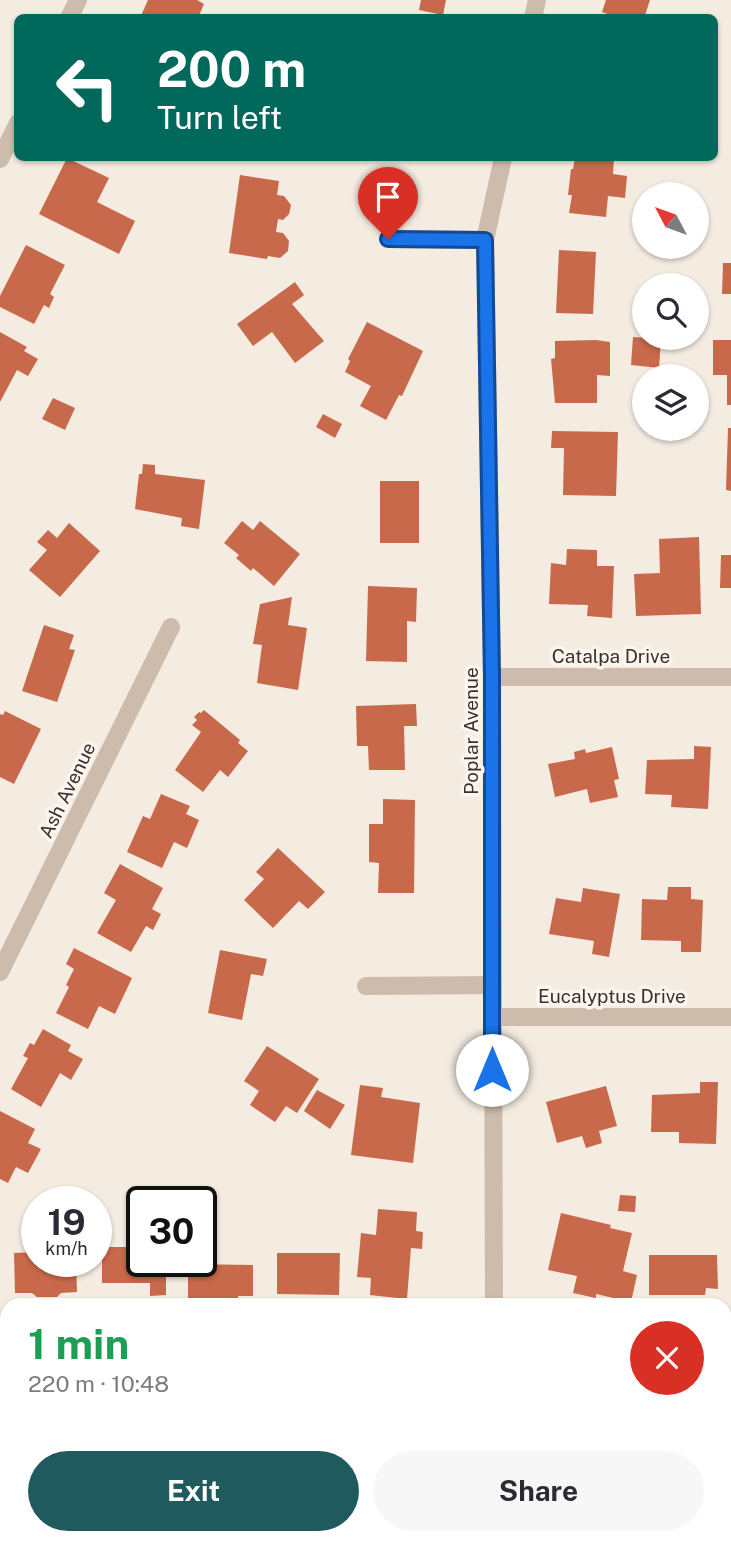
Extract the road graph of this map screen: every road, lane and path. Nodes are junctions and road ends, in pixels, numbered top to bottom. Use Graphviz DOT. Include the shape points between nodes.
graph roads {
  1 [pos="14,131"];
  2 [pos="0,159"];
  3 [pos="502,161"];
  4 [pos="388,239"];
  5 [pos="485,240"];
  6 [pos="171,627"];
  7 [pos="492,677"];
  8 [pos="731,677"];
  9 [pos="0,972"];
  10 [pos="493,985"];
  11 [pos="366,986"];
  12 [pos="492,1017"];
  13 [pos="731,1017"];
  14 [pos="494,1298"];
  1 -- 2 [label="street"];
  3 -- 5 [label="street, Poplar Avenue"];
  4 -- 5 [label="street"];
  5 -- 7 [label="street, Poplar Avenue"];
  6 -- 9 [label="street, Ash Avenue"];
  7 -- 8 [label="street, Catalpa Drive"];
  7 -- 10 [label="street, Poplar Avenue"];
  10 -- 11 [label="street"];
  10 -- 12 [label="street, Poplar Avenue"];
  12 -- 13 [label="street, Eucalyptus Drive"];
  12 -- 14 [label="street, Poplar Avenue"];
}
